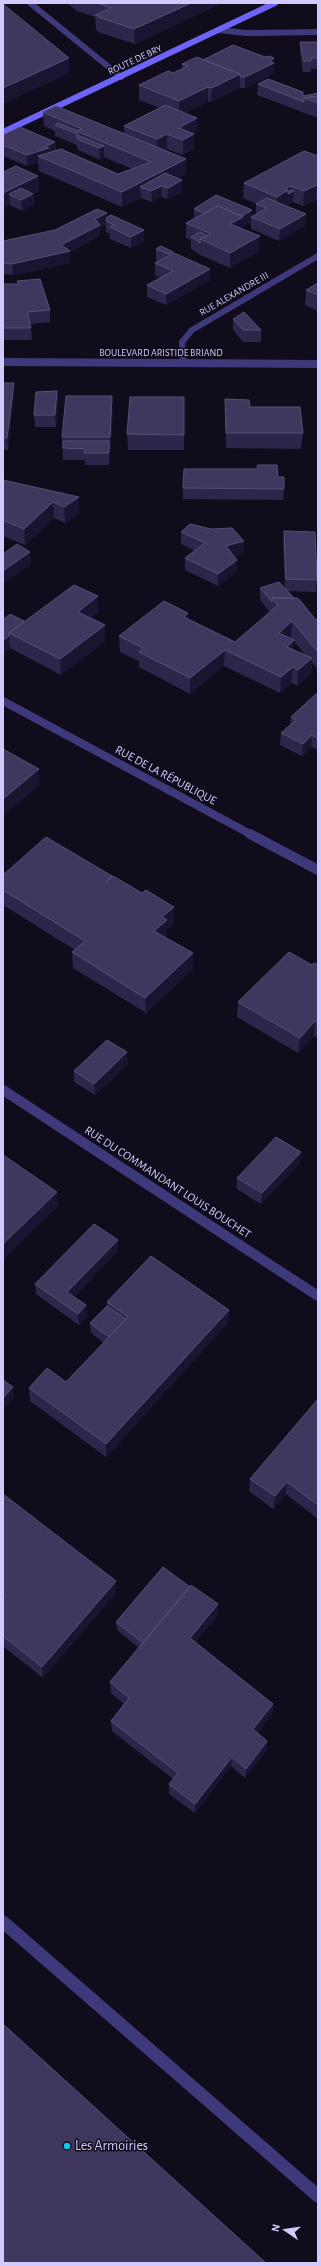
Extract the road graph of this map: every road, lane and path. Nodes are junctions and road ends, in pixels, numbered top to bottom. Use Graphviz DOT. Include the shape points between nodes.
graph roads {
  1 [pos="30,3"];
  2 [pos="275,3"];
  3 [pos="219,30"];
  4 [pos="318,32"];
  5 [pos="121,77"];
  6 [pos="3,132"];
  7 [pos="318,256"];
  8 [pos="3,362"];
  9 [pos="183,363"];
  10 [pos="318,364"];
  11 [pos="3,701"];
  12 [pos="318,870"];
  13 [pos="3,1090"];
  14 [pos="318,1296"];
  15 [pos="3,1922"];
  16 [pos="318,2196"];
  1 -- 5 [label="street"];
  2 -- 3 [label="street, ROUTE DE BRY"];
  3 -- 4 [label="street" via="246,33"];
  3 -- 5 [label="street, ROUTE DE BRY"];
  5 -- 6 [label="street, ROUTE DE BRY"];
  7 -- 9 [label="street, RUE ALEXANDRE III" via="192,330 182,342"];
  8 -- 9 [label="street, BOULEVARD ARISTIDE BRIAND"];
  9 -- 10 [label="street, BOULEVARD ARISTIDE BRIAND"];
  11 -- 12 [label="street, RUE DE LA RÉPUBLIQUE"];
  13 -- 14 [label="street, RUE DU COMMANDANT LOUIS BOUCHET"];
  15 -- 16 [label="street"];
}
